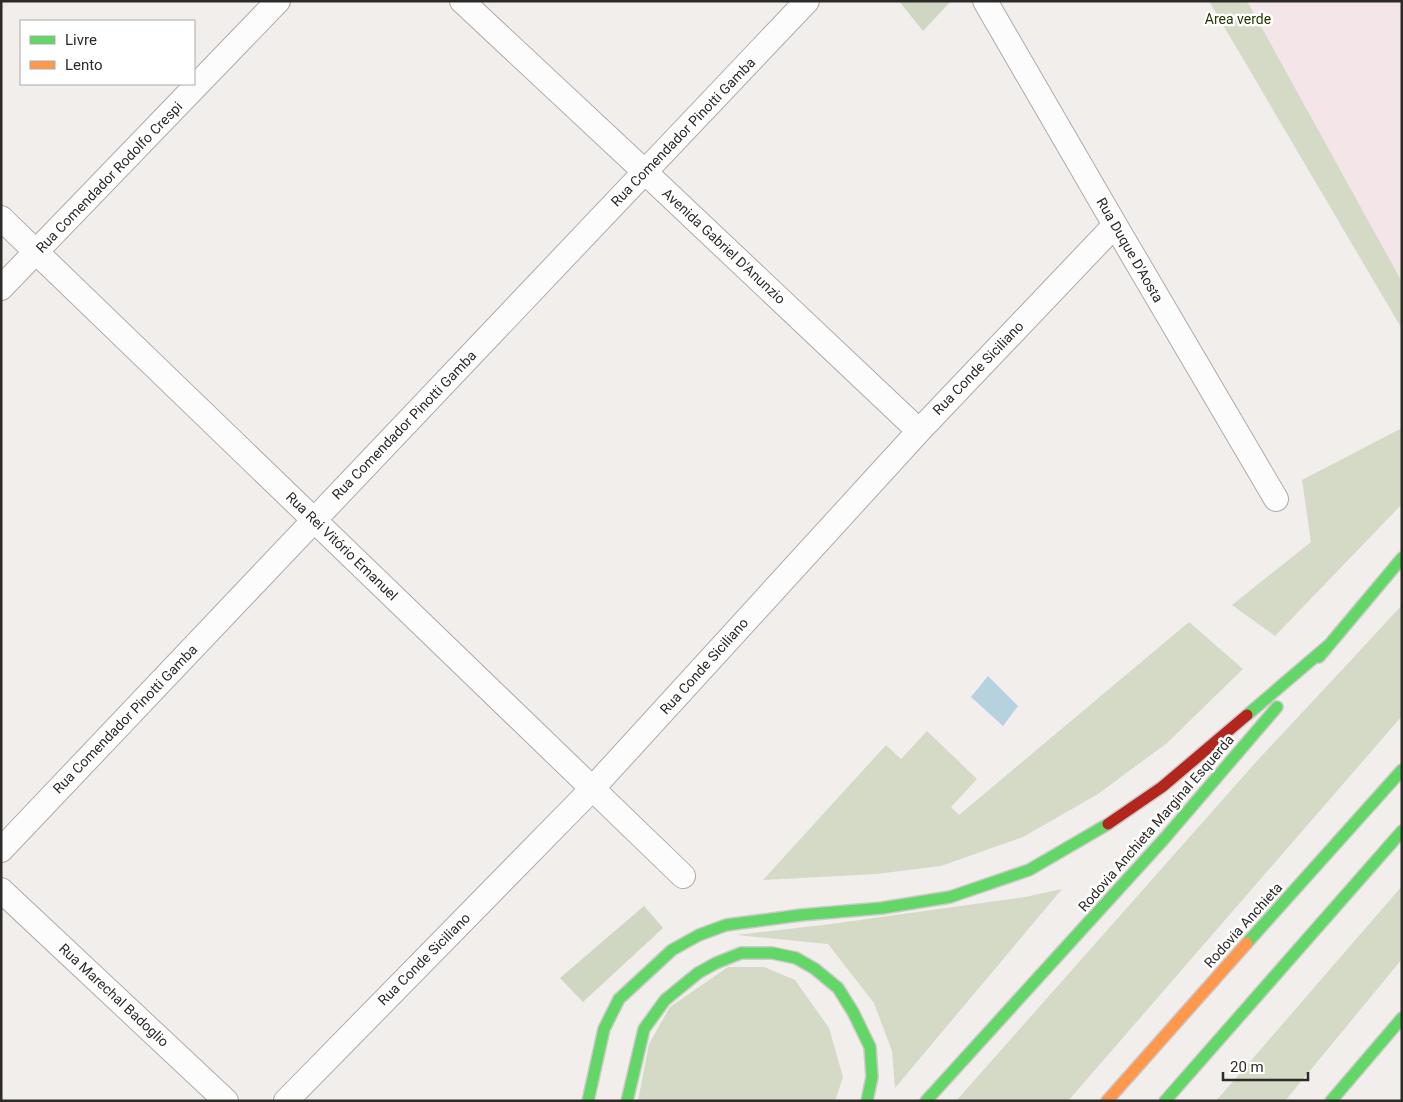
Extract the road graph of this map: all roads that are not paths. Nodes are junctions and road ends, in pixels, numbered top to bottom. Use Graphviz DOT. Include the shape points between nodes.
graph roads {
  1 [pos="278,1"];
  2 [pos="462,1"];
  3 [pos="807,1"];
  4 [pos="985,1"];
  5 [pos="645,172"];
  6 [pos="1,218"];
  7 [pos="1115,225"];
  8 [pos="37,251"];
  9 [pos="1,288"];
  10 [pos="919,431"];
  11 [pos="1276,499"];
  12 [pos="314,520"];
  13 [pos="1402,558"];
  14 [pos="1330,644"];
  15 [pos="1402,770"];
  16 [pos="592,789"];
  17 [pos="1402,831"];
  18 [pos="1,850"];
  19 [pos="682,876"];
  20 [pos="1,890"];
  21 [pos="1402,1019"];
  22 [pos="226,1101"];
  23 [pos="286,1101"];
  24 [pos="588,1101"];
  25 [pos="627,1101"];
  26 [pos="867,1101"];
  27 [pos="926,1101"];
  28 [pos="1107,1101"];
  29 [pos="1166,1101"];
  30 [pos="1331,1101"];
  31 [pos="1341,1101"];
  1 -- 8 [label="street, Rua Comendador Rodolfo Crespi"];
  2 -- 5 [label="street, Avenida Gabriel D'Anunzio"];
  3 -- 5 [label="street, Rua Comendador Pinotti Gamba"];
  4 -- 7 [label="street, Rua Duque D'Aosta"];
  5 -- 10 [label="street, Avenida Gabriel D'Anunzio"];
  5 -- 12 [label="street, Rua Comendador Pinotti Gamba"];
  6 -- 8 [label="street, Rua Rei Vitório Emanuel"];
  7 -- 10 [label="street, Rua Conde Siciliano"];
  7 -- 11 [label="street, Rua Duque D'Aosta"];
  8 -- 9 [label="street, Rua Comendador Rodolfo Crespi"];
  8 -- 12 [label="street, Rua Rei Vitório Emanuel"];
  10 -- 16 [label="street, Rua Conde Siciliano"];
  12 -- 16 [label="street, Rua Rei Vitório Emanuel"];
  12 -- 18 [label="street, Rua Comendador Pinotti Gamba"];
  13 -- 14 [label="highway, Rodovia Anchieta Marginal Esquerda"];
  14 -- 24 [label="highway" via="1162,787 1102,828 1028,870 950,896 882,908 726,925 672,950 619,1000 604,1029"];
  14 -- 27 [label="highway, Rodovia Anchieta Marginal Esquerda" via="1164,839"];
  15 -- 28 [label="highway, Rodovia Anchieta"];
  16 -- 19 [label="street, Rua Rei Vitório Emanuel"];
  16 -- 23 [label="street, Rua Conde Siciliano"];
  17 -- 29 [label="highway"];
  20 -- 22 [label="street, Rua Marechal Badoglio"];
  21 -- 30 [label="highway"];
  21 -- 31 [label="highway"];
  25 -- 26 [label="highway" via="644,1030 666,1000 698,973 742,953 772,953 796,958 816,969 838,988 870,1047 872,1077"];
}
